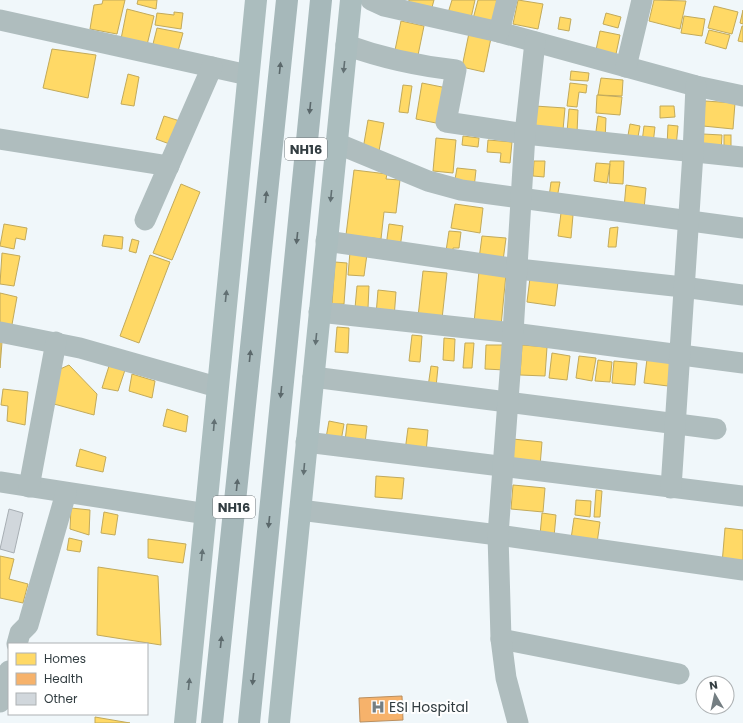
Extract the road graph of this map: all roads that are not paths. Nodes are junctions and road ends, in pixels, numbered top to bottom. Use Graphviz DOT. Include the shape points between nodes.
graph roads {
  1 [pos="256,0"];
  2 [pos="287,0"];
  3 [pos="321,0"];
  4 [pos="351,0"];
  5 [pos="371,0"];
  6 [pos="507,0"];
  7 [pos="642,0"];
  8 [pos="0,20"];
  9 [pos="499,32"];
  10 [pos="535,42"];
  11 [pos="346,45"];
  12 [pos="212,67"];
  13 [pos="626,67"];
  14 [pos="248,75"];
  15 [pos="696,86"];
  16 [pos="743,96"];
  17 [pos="525,134"];
  18 [pos="0,139"];
  19 [pos="336,143"];
  20 [pos="693,153"];
  21 [pos="743,157"];
  22 [pos="169,166"];
  23 [pos="521,198"];
  24 [pos="146,220"];
  25 [pos="689,221"];
  26 [pos="743,228"];
  27 [pos="326,241"];
  28 [pos="518,269"];
  29 [pos="683,286"];
  30 [pos="743,295"];
  31 [pos="319,312"];
  32 [pos="0,332"];
  33 [pos="514,333"];
  34 [pos="56,342"];
  35 [pos="679,354"];
  36 [pos="743,363"];
  37 [pos="313,377"];
  38 [pos="217,387"];
  39 [pos="508,403"];
  40 [pos="675,424"];
  41 [pos="716,429"];
  42 [pos="306,442"];
  43 [pos="503,468"];
  44 [pos="0,482"];
  45 [pos="30,486"];
  46 [pos="670,488"];
  47 [pos="66,493"];
  48 [pos="743,496"];
  49 [pos="300,510"];
  50 [pos="207,514"];
  51 [pos="498,535"];
  52 [pos="743,570"];
  53 [pos="501,639"];
  54 [pos="17,643"];
  55 [pos="8,674"];
  56 [pos="679,674"];
  57 [pos="0,702"];
  58 [pos="185,723"];
  59 [pos="212,723"];
  60 [pos="248,723"];
  61 [pos="278,723"];
  62 [pos="518,723"];
  1 -- 14 [label="main road"];
  59 -- 2 [label="highway, NH16, one-way"];
  3 -- 60 [label="highway, NH16, one-way"];
  4 -- 11 [label="main road"];
  5 -- 9 [label="street" via="384,6"];
  6 -- 9 [label="street"];
  7 -- 13 [label="street"];
  8 -- 12 [label="street"];
  9 -- 10 [label="street"];
  10 -- 13 [label="street"];
  10 -- 17 [label="street"];
  11 -- 17 [label="street" via="374,55 426,67 456,70 446,122"];
  11 -- 19 [label="main road, one-way"];
  12 -- 14 [label="street"];
  12 -- 22 [label="street"];
  13 -- 15 [label="street"];
  38 -- 14 [label="main road, one-way"];
  15 -- 16 [label="street"];
  15 -- 20 [label="street"];
  17 -- 20 [label="street"];
  17 -- 23 [label="street"];
  18 -- 22 [label="street"];
  19 -- 23 [label="street" via="443,186"];
  19 -- 27 [label="main road, one-way"];
  20 -- 21 [label="street"];
  20 -- 25 [label="street"];
  22 -- 24 [label="street"];
  23 -- 25 [label="street"];
  23 -- 28 [label="street"];
  25 -- 26 [label="street"];
  25 -- 29 [label="street"];
  27 -- 28 [label="street"];
  27 -- 31 [label="main road"];
  28 -- 29 [label="street"];
  28 -- 33 [label="street"];
  29 -- 30 [label="street"];
  29 -- 35 [label="street"];
  31 -- 33 [label="street"];
  31 -- 37 [label="main road, one-way"];
  32 -- 34 [label="street"];
  33 -- 35 [label="street"];
  33 -- 39 [label="street"];
  34 -- 38 [label="street"];
  34 -- 45 [label="street"];
  35 -- 36 [label="street"];
  35 -- 40 [label="street"];
  37 -- 39 [label="street"];
  37 -- 42 [label="main road"];
  50 -- 38 [label="main road, one-way"];
  39 -- 40 [label="street"];
  39 -- 43 [label="street"];
  40 -- 41 [label="street"];
  40 -- 46 [label="street"];
  42 -- 43 [label="street"];
  42 -- 49 [label="main road, one-way"];
  43 -- 46 [label="street"];
  43 -- 51 [label="street"];
  44 -- 45 [label="street"];
  45 -- 47 [label="street"];
  46 -- 48 [label="street"];
  47 -- 50 [label="street"];
  47 -- 54 [label="street" via="28,625 20,633"];
  49 -- 51 [label="street"];
  49 -- 61 [label="main road"];
  58 -- 50 [label="main road, one-way"];
  51 -- 52 [label="street"];
  51 -- 53 [label="street"];
  53 -- 56 [label="street"];
  53 -- 62 [label="street" via="506,678"];
  55 -- 57 [label="street"];
}
